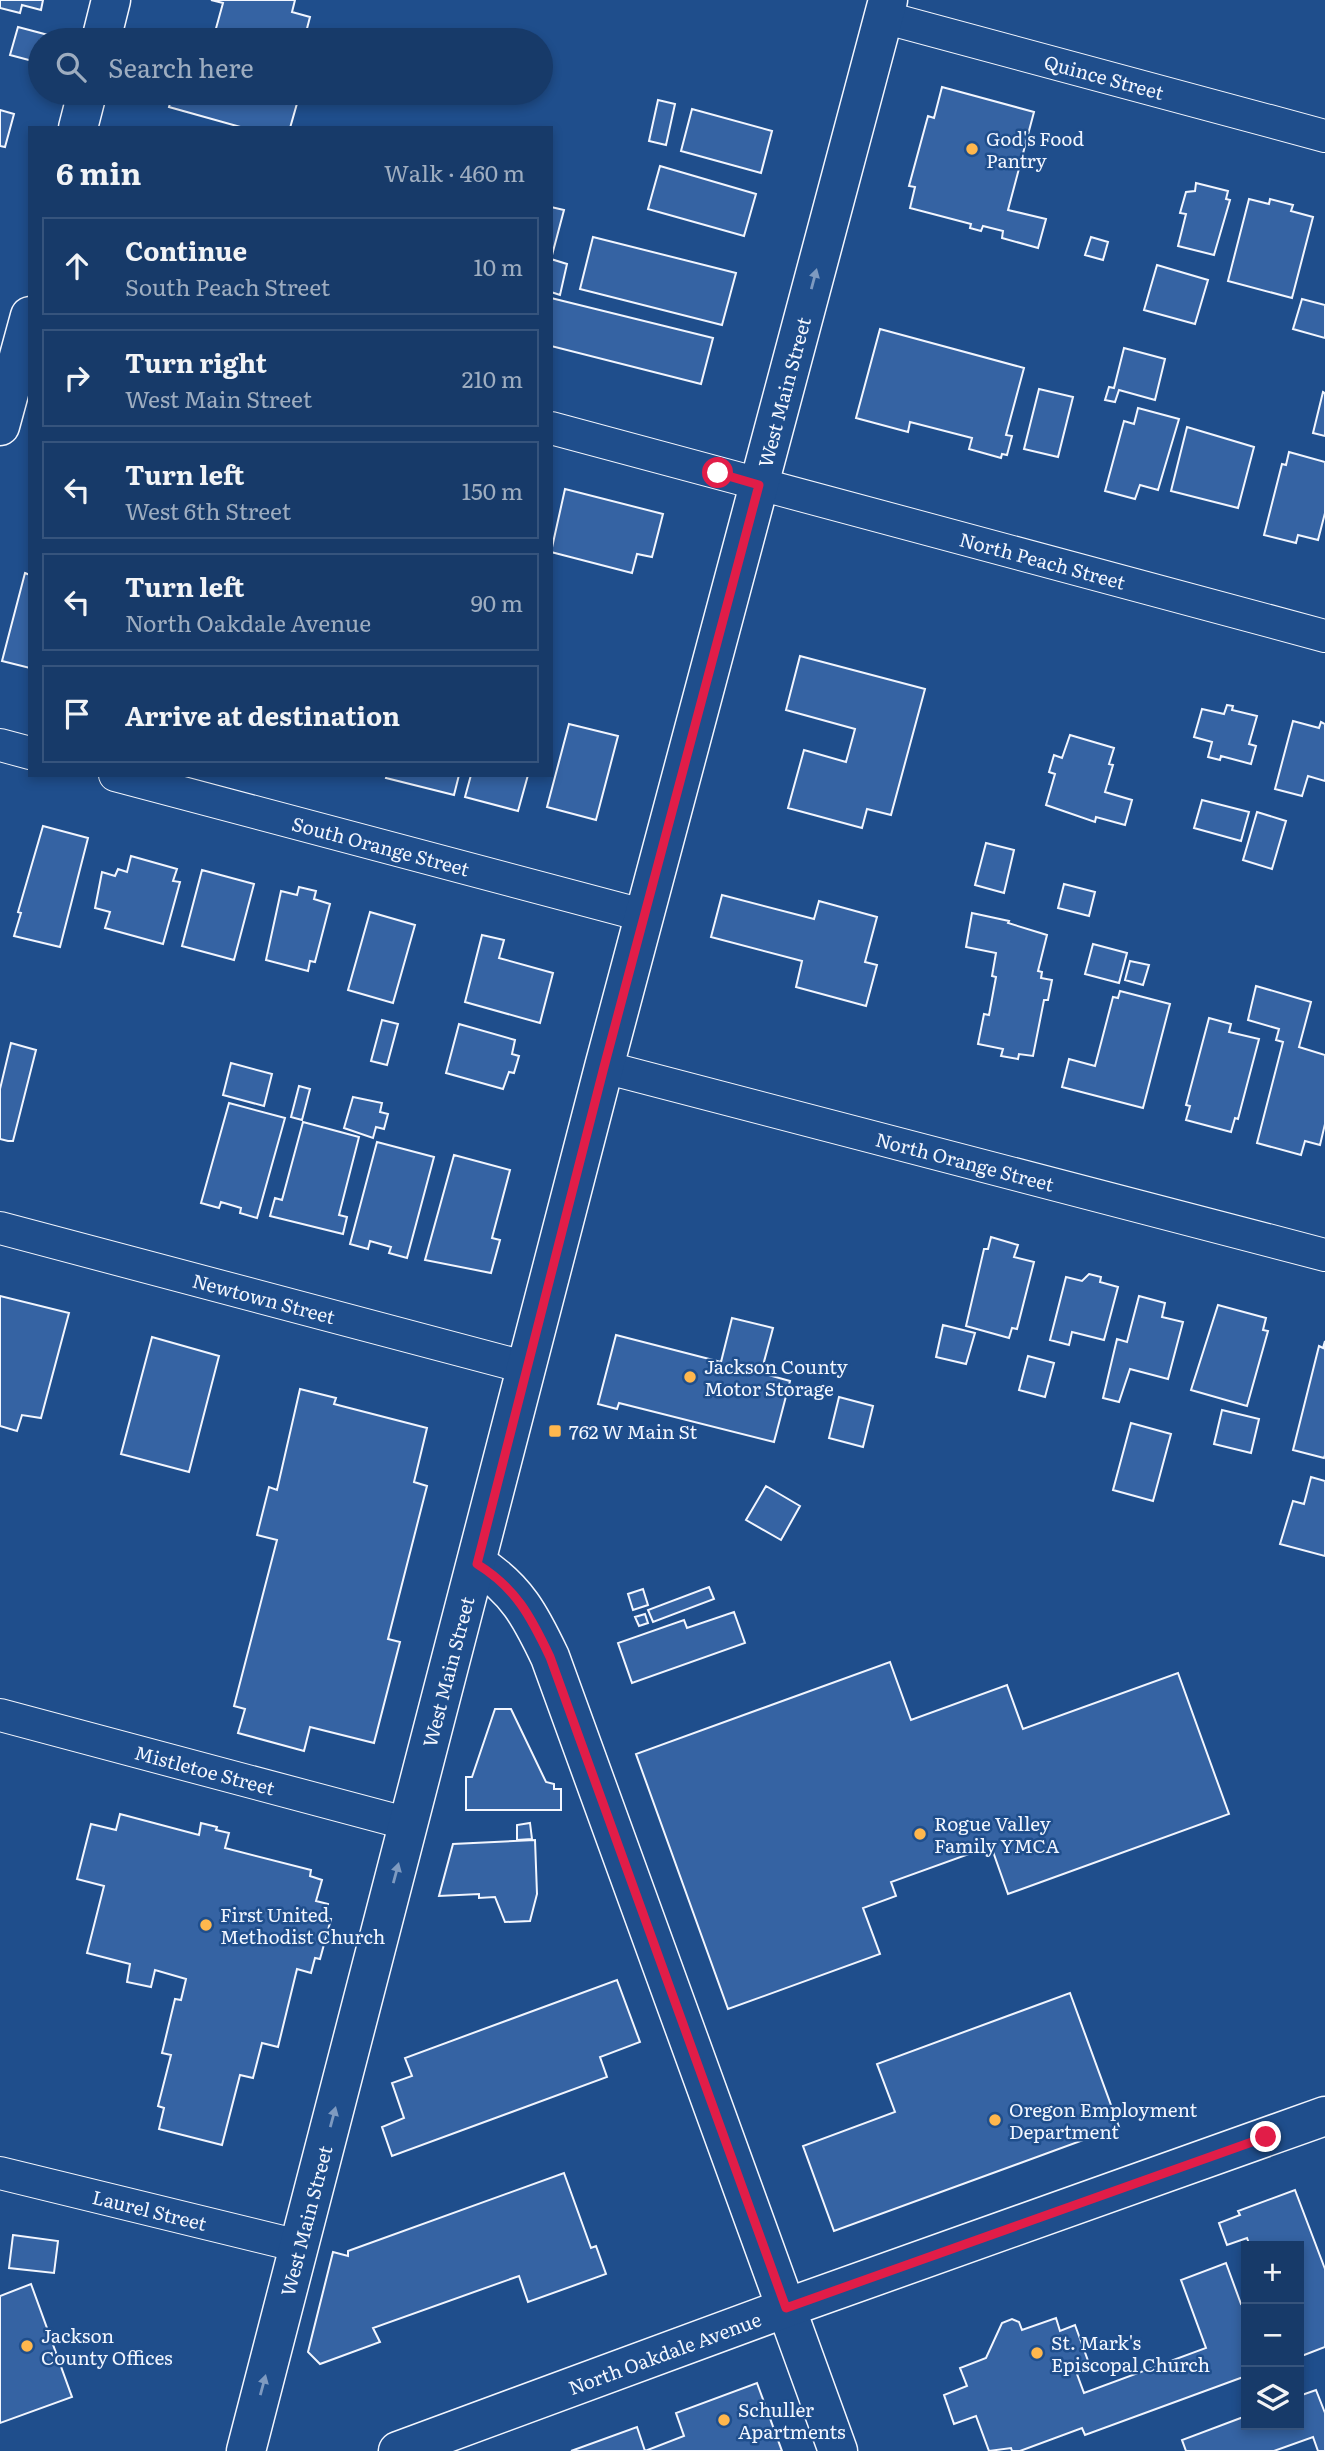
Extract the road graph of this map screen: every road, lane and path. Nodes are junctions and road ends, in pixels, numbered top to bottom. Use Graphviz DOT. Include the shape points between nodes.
graph roads {
  1 [pos="111,0"];
  2 [pos="886,9"];
  3 [pos="103,28"];
  4 [pos="84,105"];
  5 [pos="79,126"];
  6 [pos="1325,136"];
  7 [pos="28,323"];
  8 [pos="0,426"];
  9 [pos="553,429"];
  10 [pos="759,485"];
  11 [pos="1325,636"];
  12 [pos="0,745"];
  13 [pos="28,752"];
  14 [pos="123,777"];
  15 [pos="646,916"];
  16 [pos="604,1067"];
  17 [pos="0,1228"];
  18 [pos="1325,1255"];
  19 [pos="528,1368"];
  20 [pos="477,1564"];
  21 [pos="0,1715"];
  22 [pos="409,1824"];
  23 [pos="1325,2116"];
  24 [pos="0,2173"];
  25 [pos="299,2246"];
  26 [pos="786,2308"];
  27 [pos="246,2451"];
  28 [pos="398,2451"];
  29 [pos="838,2451"];
  1 -- 3 [label="main road"];
  2 -- 6 [label="street, Quince Street"];
  10 -- 2 [label="main road, West Main Street, one-way"];
  4 -- 5 [label="main road"];
  7 -- 8 [label="main road"];
  9 -- 10 [label="street, North Peach Street"];
  10 -- 11 [label="street, North Peach Street"];
  10 -- 15 [label="main road, West Main Street"];
  12 -- 13 [label="street"];
  14 -- 15 [label="street, South Orange Street"];
  15 -- 16 [label="main road, West Main Street"];
  16 -- 18 [label="street, North Orange Street"];
  16 -- 19 [label="main road, West Main Street"];
  17 -- 19 [label="street, Newtown Street"];
  19 -- 20 [label="main road, West Main Street"];
  20 -- 22 [label="main road, West Main Street"];
  20 -- 26 [label="main road" via="501,1578 530,1616 550,1657"];
  21 -- 22 [label="street, Mistletoe Street"];
  25 -- 22 [label="main road, West Main Street, one-way"];
  23 -- 26 [label="main road, North Oakdale Avenue"];
  24 -- 25 [label="street, Laurel Street"];
  27 -- 25 [label="main road, West Main Street, one-way"];
  26 -- 28 [label="main road, North Oakdale Avenue"];
  26 -- 29 [label="main road"];
}
